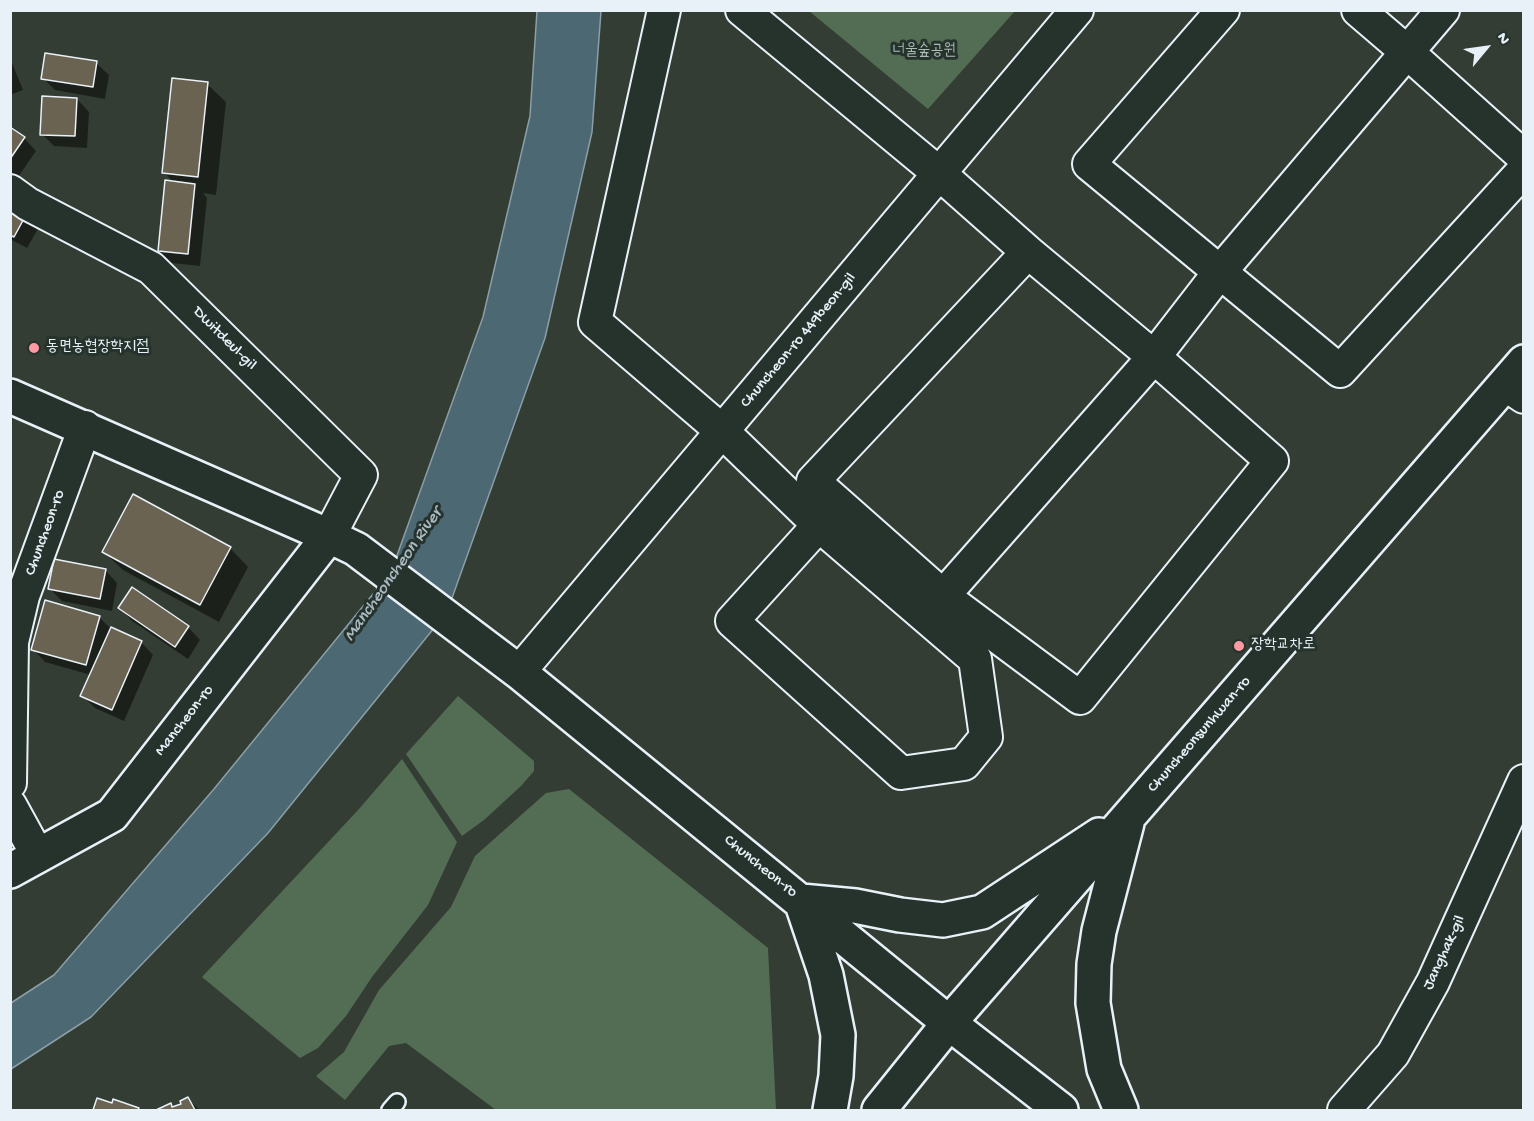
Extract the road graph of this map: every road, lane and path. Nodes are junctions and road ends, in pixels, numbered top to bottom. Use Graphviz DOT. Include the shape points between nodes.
graph roads {
  1 [pos="664,10"];
  2 [pos="742,10"];
  3 [pos="1077,10"];
  4 [pos="1223,10"];
  5 [pos="1358,10"];
  6 [pos="1443,10"];
  7 [pos="1407,52"];
  8 [pos="1524,157"];
  9 [pos="1524,170"];
  10 [pos="940,174"];
  11 [pos="10,191"];
  12 [pos="1028,252"];
  13 [pos="1219,273"];
  14 [pos="1154,357"];
  15 [pos="1517,381"];
  16 [pos="10,396"];
  17 [pos="85,428"];
  18 [pos="722,431"];
  19 [pos="819,525"];
  20 [pos="343,543"];
  21 [pos="943,596"];
  22 [pos="11,643"];
  23 [pos="519,672"];
  24 [pos="1524,781"];
  25 [pos="10,783"];
  26 [pos="10,805"];
  27 [pos="1128,817"];
  28 [pos="24,864"];
  29 [pos="801,901"];
  30 [pos="950,1023"];
  31 [pos="830,1110"];
  32 [pos="879,1110"];
  33 [pos="1061,1110"];
  34 [pos="1120,1110"];
  35 [pos="1344,1110"];
  1 -- 18 [label="street" via="595,322"];
  2 -- 10 [label="street"];
  3 -- 10 [label="street, Chuncheon-ro 449beon-gil"];
  4 -- 13 [label="street" via="1089,164"];
  5 -- 7 [label="street"];
  6 -- 7 [label="street"];
  7 -- 8 [label="street"];
  7 -- 13 [label="street"];
  9 -- 13 [label="street" via="1340,371"];
  10 -- 12 [label="street"];
  10 -- 18 [label="street, Chuncheon-ro 449beon-gil"];
  11 -- 20 [label="street, Dwitdeul-gil" via="151,268 361,475"];
  12 -- 14 [label="street"];
  12 -- 21 [label="street" via="813,481"];
  13 -- 14 [label="street"];
  14 -- 21 [label="street"];
  14 -- 21 [label="street" via="1272,461 1080,698"];
  15 -- 27 [label="street, Chuncheonsunhwan-ro"];
  16 -- 17 [label="street"];
  17 -- 20 [label="street"];
  17 -- 22 [label="street, Chuncheon-ro" via="23,596"];
  18 -- 19 [label="street"];
  18 -- 23 [label="street, Chuncheon-ro 449beon-gil"];
  19 -- 19 [label="street" via="975,659 986,737 964,764 901,773 732,621"];
  20 -- 23 [label="street, Chuncheon-ro"];
  20 -- 28 [label="street, Mancheon-ro" via="112,815"];
  22 -- 25 [label="street, Chuncheon-ro"];
  23 -- 29 [label="street, Chuncheon-ro"];
  24 -- 35 [label="street, Janghak-gil" via="1433,982 1393,1054"];
  26 -- 28 [label="street"];
  27 -- 29 [label="street" via="982,912 943,920"];
  27 -- 30 [label="street, Chuncheonsunhwan-ro"];
  27 -- 34 [label="street" via="1094,964 1093,1003 1104,1069"];
  29 -- 30 [label="street, Chuncheon-ro"];
  29 -- 31 [label="street" via="826,975 838,1035"];
  30 -- 32 [label="street, Chuncheonsunhwan-ro"];
  30 -- 33 [label="street, Chuncheon-ro"];
}
